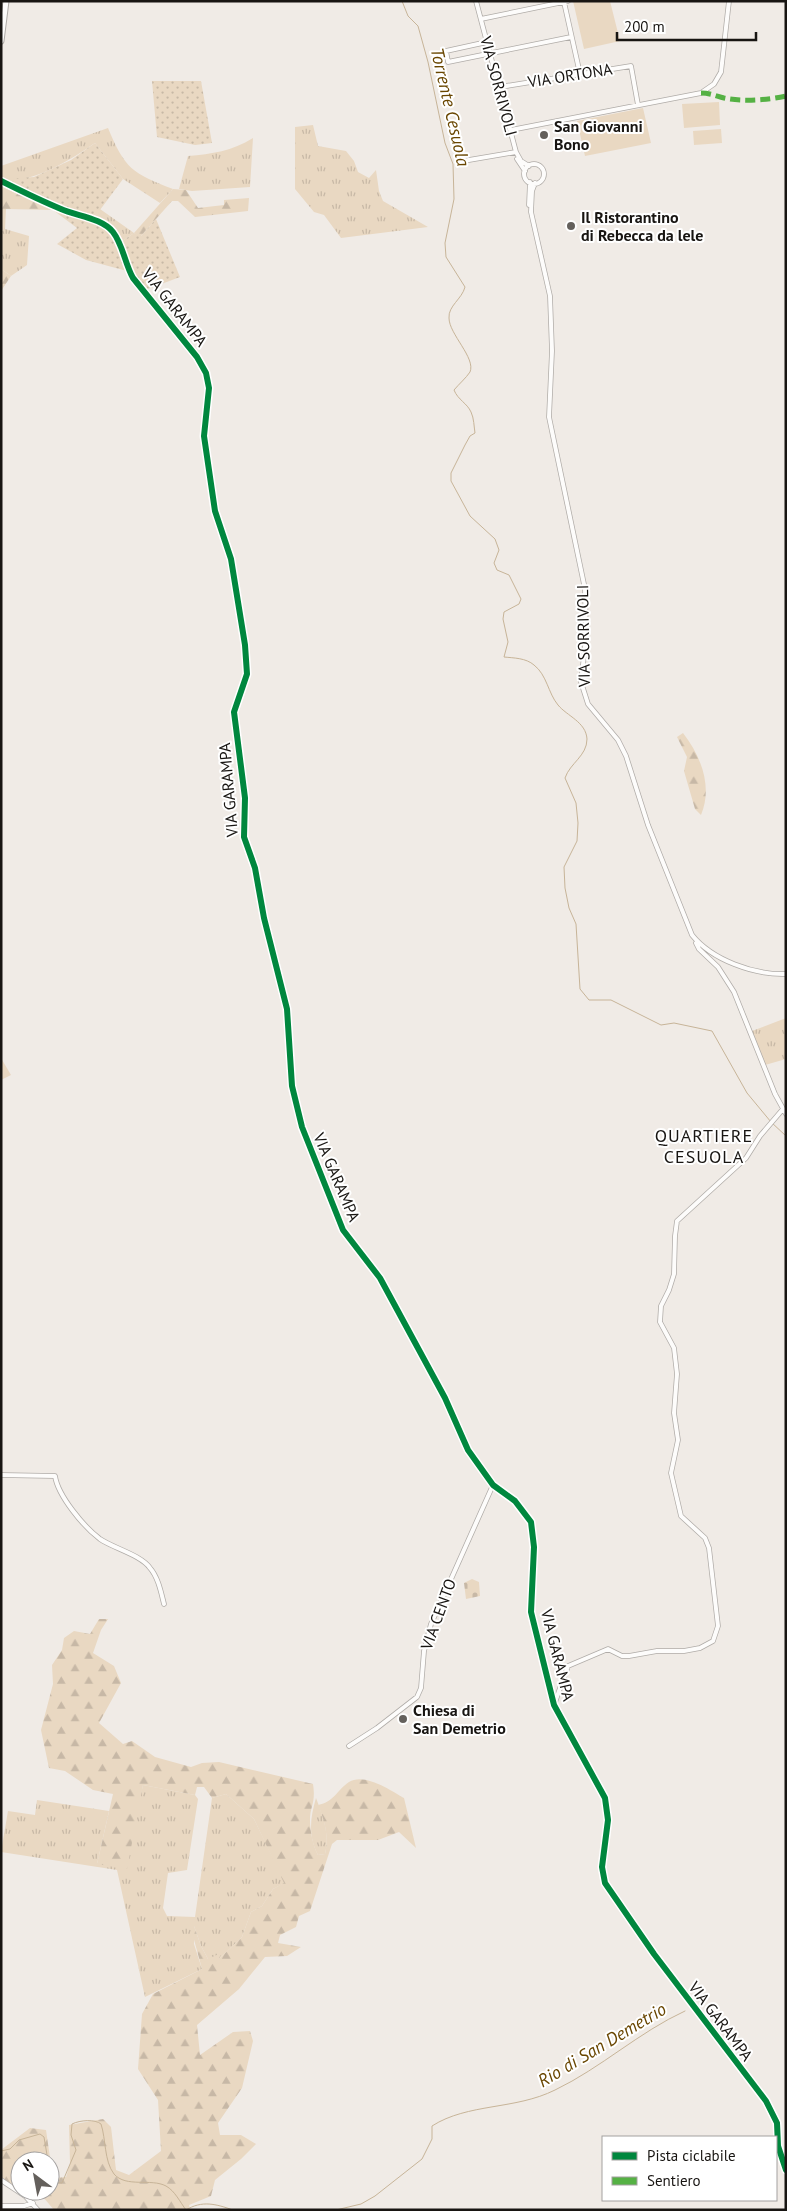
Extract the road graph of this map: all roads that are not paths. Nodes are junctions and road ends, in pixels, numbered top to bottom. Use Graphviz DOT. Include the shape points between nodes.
graph roads {
  1 [pos="6,1"];
  2 [pos="476,1"];
  3 [pos="542,1"];
  4 [pos="729,1"];
  5 [pos="566,2"];
  6 [pos="543,7"];
  7 [pos="481,19"];
  8 [pos="571,37"];
  9 [pos="1,41"];
  10 [pos="487,42"];
  11 [pos="490,54"];
  12 [pos="580,74"];
  13 [pos="500,87"];
  14 [pos="638,106"];
  15 [pos="511,130"];
  16 [pos="516,152"];
  17 [pos="463,161"];
  18 [pos="529,166"];
  19 [pos="525,171"];
  20 [pos="1,181"];
  21 [pos="530,182"];
  22 [pos="535,184"];
  23 [pos="531,212"];
  24 [pos="692,935"];
  25 [pos="786,974"];
  26 [pos="783,1110"];
  27 [pos="786,1114"];
  28 [pos="1,1475"];
  29 [pos="493,1485"];
  30 [pos="164,1604"];
  31 [pos="554,1705"];
  32 [pos="349,1746"];
  33 [pos="786,2170"];
  34 [pos="1,2180"];
  35 [pos="34,2203"];
  36 [pos="1,2206"];
  37 [pos="38,2210"];
  1 -- 9 [label="street"];
  2 -- 7 [label="street, VIA SORRIVOLI"];
  3 -- 6 [label="street"];
  4 -- 14 [label="street" via="721,72 714,84 701,92"];
  5 -- 6 [label="street"];
  5 -- 8 [label="street"];
  6 -- 7 [label="street"];
  7 -- 10 [label="street, VIA SORRIVOLI"];
  8 -- 11 [label="street"];
  8 -- 12 [label="street"];
  10 -- 11 [label="street, VIA SORRIVOLI"];
  10 -- 11 [label="street" via="446,51 448,62"];
  11 -- 13 [label="street, VIA SORRIVOLI"];
  12 -- 13 [label="street, VIA ORTONA"];
  12 -- 14 [label="street, VIA ORTONA" via="631,66"];
  13 -- 15 [label="street, VIA SORRIVOLI"];
  14 -- 15 [label="street"];
  15 -- 16 [label="street, VIA SORRIVOLI"];
  16 -- 17 [label="street"];
  16 -- 18 [label="street, VIA SORRIVOLI"];
  16 -- 19 [label="street"];
  18 -- 19 [label="street"];
  18 -- 22 [label="street" via="538,165 544,172 541,181"];
  19 -- 21 [label="street"];
  20 -- 29 [label="street, VIA GARAMPA" via="112,230 132,278 197,357 206,373 209,388 204,436 215,511 231,559 245,645 247,674 234,712 245,798 244,837 255,868 287,1009 292,1086 302,1127 344,1230 380,1278 445,1398 468,1450"];
  21 -- 22 [label="street"];
  21 -- 23 [label="street" via="528,200"];
  22 -- 23 [label="street, VIA SORRIVOLI"];
  23 -- 24 [label="street, VIA SORRIVOLI" via="550,296 549,417 585,589 586,638 581,682 588,704 618,740 626,756 648,825"];
  24 -- 25 [label="street, VIA SORRIVOLI" via="714,955 745,968"];
  24 -- 26 [label="street" via="699,949 718,967 734,992"];
  26 -- 27 [label="street"];
  26 -- 31 [label="street" via="746,1158 677,1221 674,1274 661,1306 660,1322 674,1348 677,1374 674,1413 678,1440 671,1473 681,1516 705,1538 709,1548 718,1626 714,1641 679,1652 657,1651 622,1656 608,1649 599,1652 568,1666"];
  28 -- 30 [label="street" via="55,1476 59,1489 100,1539 150,1566"];
  29 -- 31 [label="street, VIA GARAMPA" via="515,1501 531,1522 534,1547 531,1612"];
  29 -- 32 [label="street, VIA CENTO" via="431,1624 417,1697"];
  31 -- 33 [label="street, VIA GARAMPA" via="605,1798 608,1820 602,1867 605,1882 660,1962 766,2101 777,2123 778,2146"];
  34 -- 35 [label="street"];
  35 -- 36 [label="street"];
  35 -- 37 [label="street"];
}
